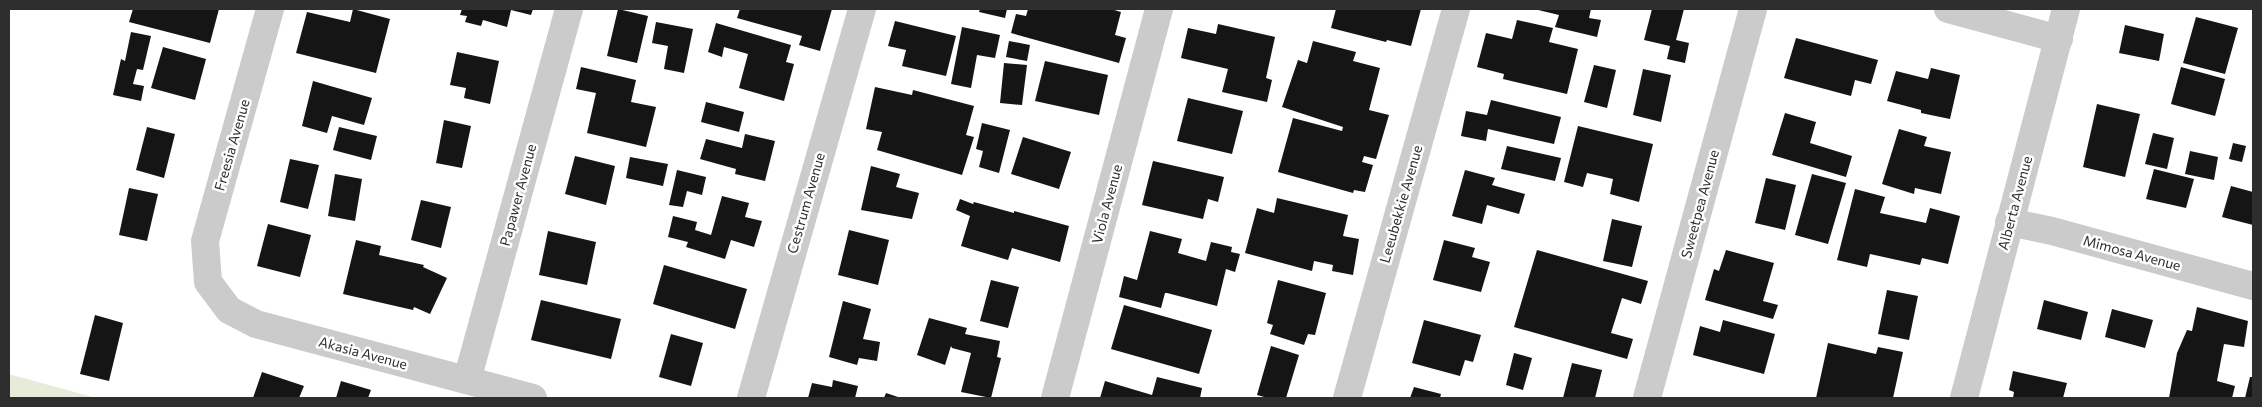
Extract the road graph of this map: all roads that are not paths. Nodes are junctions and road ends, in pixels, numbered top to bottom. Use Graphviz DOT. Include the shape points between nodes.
graph roads {
  1 [pos="270,9"];
  2 [pos="569,9"];
  3 [pos="862,9"];
  4 [pos="1159,9"];
  5 [pos="1456,9"];
  6 [pos="1753,9"];
  7 [pos="1948,9"];
  8 [pos="2066,9"];
  9 [pos="2059,39"];
  10 [pos="2010,222"];
  11 [pos="208,282"];
  12 [pos="2253,286"];
  13 [pos="467,380"];
  14 [pos="533,398"];
  15 [pos="751,398"];
  16 [pos="1055,398"];
  17 [pos="1347,398"];
  18 [pos="1647,398"];
  19 [pos="1964,398"];
  1 -- 11 [label="street, Freesia Avenue" via="205,241"];
  2 -- 13 [label="street, Papawer Avenue"];
  3 -- 15 [label="street, Cestrum Avenue"];
  4 -- 16 [label="street, Viola Avenue"];
  5 -- 17 [label="street, Leeubekkie Avenue"];
  6 -- 18 [label="street, Sweetpea Avenue"];
  7 -- 9 [label="street"];
  8 -- 9 [label="street, Alberta Avenue"];
  9 -- 10 [label="street, Alberta Avenue"];
  10 -- 12 [label="street, Mimosa Avenue"];
  10 -- 19 [label="street, Alberta Avenue"];
  11 -- 13 [label="street, Akasia Avenue" via="230,310 256,324"];
  13 -- 14 [label="street, Akasia Avenue"];
}
